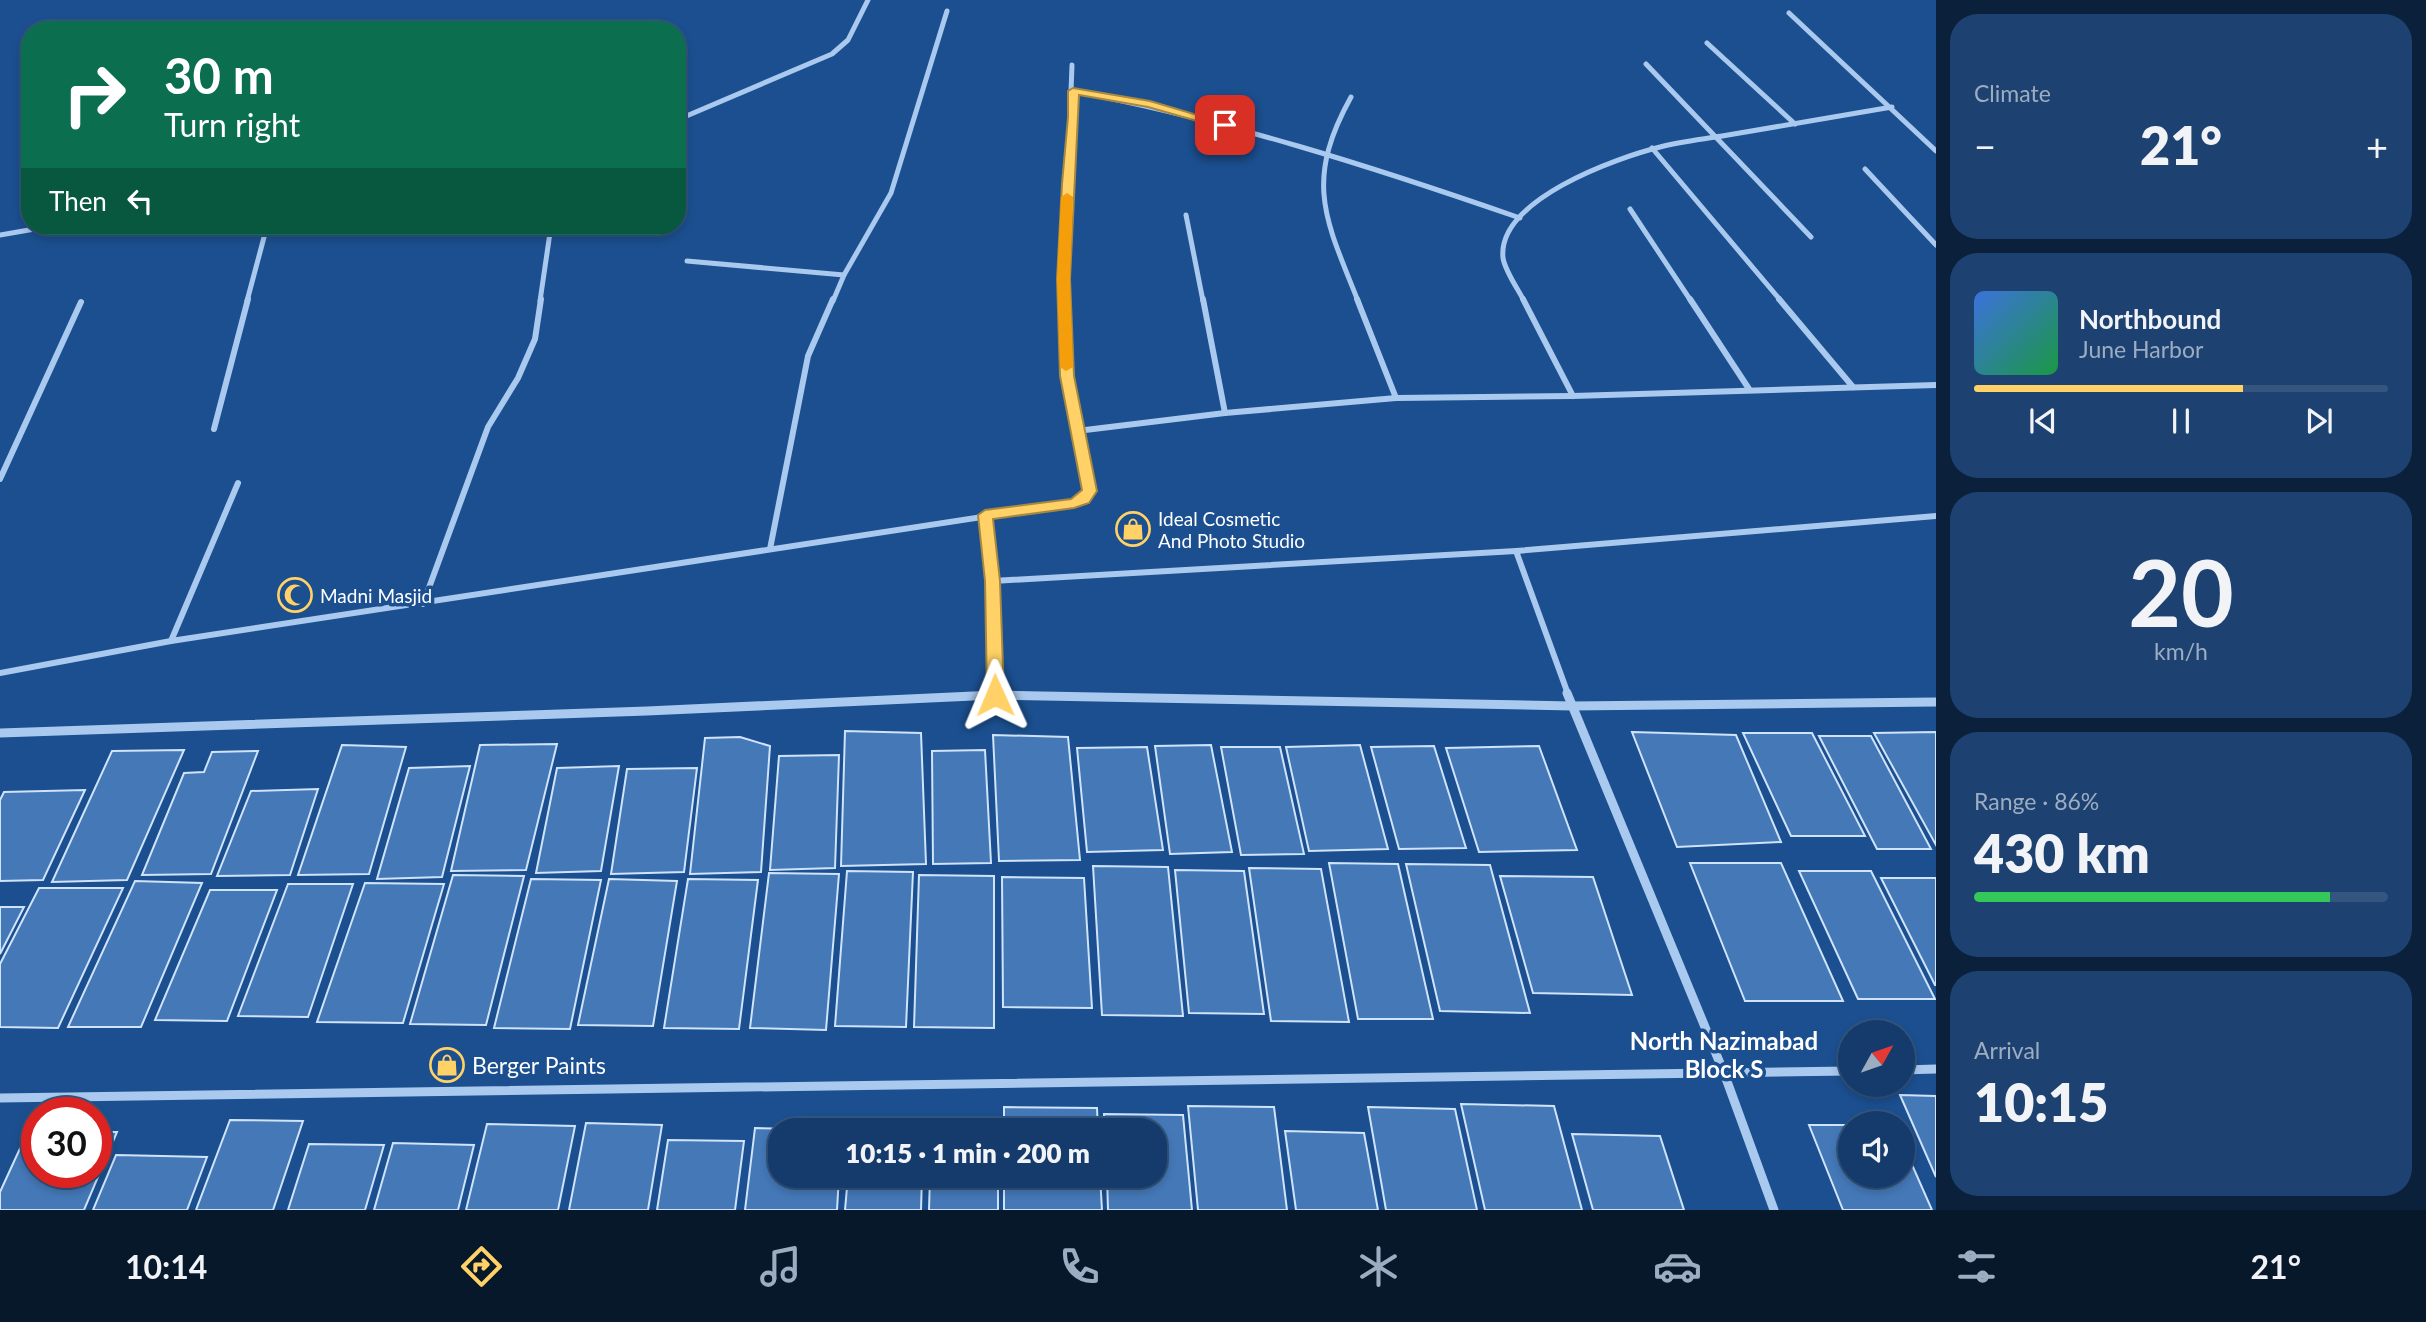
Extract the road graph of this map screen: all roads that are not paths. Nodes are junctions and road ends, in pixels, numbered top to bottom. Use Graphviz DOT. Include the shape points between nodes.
graph roads {
  1 [pos="868,0"];
  2 [pos="947,11"];
  3 [pos="1789,13"];
  4 [pos="1707,43"];
  5 [pos="1646,64"];
  6 [pos="1072,65"];
  7 [pos="1073,91"];
  8 [pos="1351,97"];
  9 [pos="1892,107"];
  10 [pos="686,116"];
  11 [pos="1795,124"];
  12 [pos="1718,138"];
  13 [pos="1652,148"];
  14 [pos="1936,151"];
  15 [pos="1326,154"];
  16 [pos="1865,169"];
  17 [pos="1630,209"];
  18 [pos="1186,215"];
  19 [pos="1520,218"];
  20 [pos="21,231"];
  21 [pos="0,235"];
  22 [pos="265,235"];
  23 [pos="550,235"];
  24 [pos="1811,236"];
  25 [pos="1936,244"];
  26 [pos="687,261"];
  27 [pos="844,275"];
  28 [pos="81,302"];
  29 [pos="1936,385"];
  30 [pos="1853,387"];
  31 [pos="1749,388"];
  32 [pos="1573,396"];
  33 [pos="1396,398"];
  34 [pos="1225,414"];
  35 [pos="214,429"];
  36 [pos="1077,431"];
  37 [pos="0,479"];
  38 [pos="238,483"];
  39 [pos="985,515"];
  40 [pos="1936,516"];
  41 [pos="771,549"];
  42 [pos="1516,551"];
  43 [pos="993,581"];
  44 [pos="423,604"];
  45 [pos="172,641"];
  46 [pos="0,673"];
  47 [pos="995,695"];
  48 [pos="1936,702"];
  49 [pos="1572,706"];
  50 [pos="0,733"];
  51 [pos="1936,1069"];
  52 [pos="1915,1070"];
  53 [pos="1838,1071"];
  54 [pos="1724,1073"];
  55 [pos="0,1098"];
  56 [pos="1774,1210"];
  1 -- 10 [label="street" via="848,40 832,54"];
  2 -- 27 [label="street" via="891,193"];
  3 -- 9 [label="street"];
  4 -- 11 [label="street"];
  5 -- 12 [label="street"];
  6 -- 7 [label="street"];
  7 -- 15 [label="street" via="1150,104"];
  7 -- 36 [label="street" via="1063,279 1067,376"];
  8 -- 15 [label="street"];
  9 -- 11 [label="street"];
  9 -- 14 [label="street"];
  11 -- 12 [label="street"];
  12 -- 13 [label="street"];
  12 -- 24 [label="street"];
  13 -- 19 [label="street" via="1575,178 1543,196"];
  13 -- 30 [label="street"];
  15 -- 19 [label="street"];
  15 -- 33 [label="street" via="1327,223"];
  16 -- 25 [label="street"];
  17 -- 31 [label="street"];
  18 -- 34 [label="street"];
  19 -- 32 [label="street" via="1502,247 1503,259"];
  20 -- 21 [label="street"];
  22 -- 35 [label="street"];
  23 -- 44 [label="street" via="535,339 488,427"];
  26 -- 27 [label="street"];
  27 -- 41 [label="street" via="808,356"];
  28 -- 37 [label="street"];
  29 -- 30 [label="street"];
  30 -- 31 [label="street"];
  31 -- 32 [label="street"];
  32 -- 33 [label="street"];
  33 -- 34 [label="street"];
  34 -- 36 [label="street"];
  36 -- 39 [label="street" via="1090,491 1084,499"];
  38 -- 45 [label="street"];
  39 -- 41 [label="street"];
  39 -- 43 [label="street"];
  40 -- 42 [label="street"];
  41 -- 44 [label="street"];
  42 -- 43 [label="street"];
  42 -- 49 [label="street"];
  43 -- 47 [label="street"];
  44 -- 45 [label="street"];
  45 -- 46 [label="street"];
  47 -- 49 [label="street"];
  47 -- 50 [label="street"];
  48 -- 49 [label="street"];
  49 -- 54 [label="street"];
  51 -- 52 [label="street"];
  53 -- 54 [label="street"];
  54 -- 55 [label="street"];
  54 -- 56 [label="street"];
}
